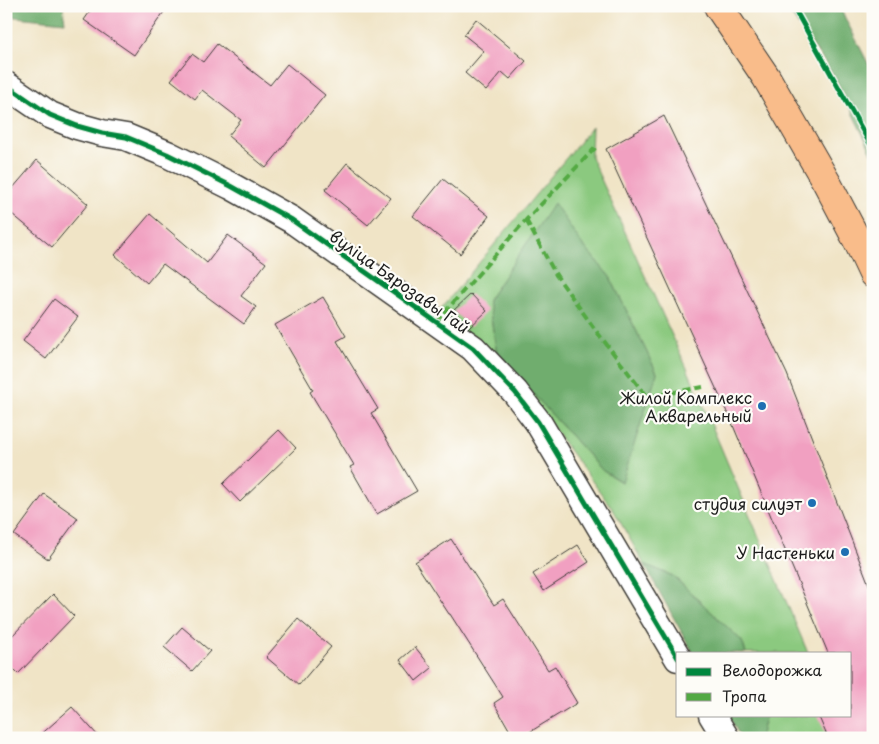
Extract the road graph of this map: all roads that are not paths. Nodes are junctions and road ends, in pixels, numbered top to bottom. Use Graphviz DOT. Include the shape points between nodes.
graph roads {
  1 [pos="718,6"];
  2 [pos="6,85"];
  3 [pos="873,274"];
  4 [pos="676,655"];
  5 [pos="713,716"];
  6 [pos="726,738"];
  1 -- 3 [label="main road" via="766,77 827,183"];
  2 -- 4 [label="street, вуліца Бярозавы Гай" via="50,114 77,126 126,137 168,154 292,220 473,348 515,392 538,422"];
  5 -- 6 [label="street"];
}
